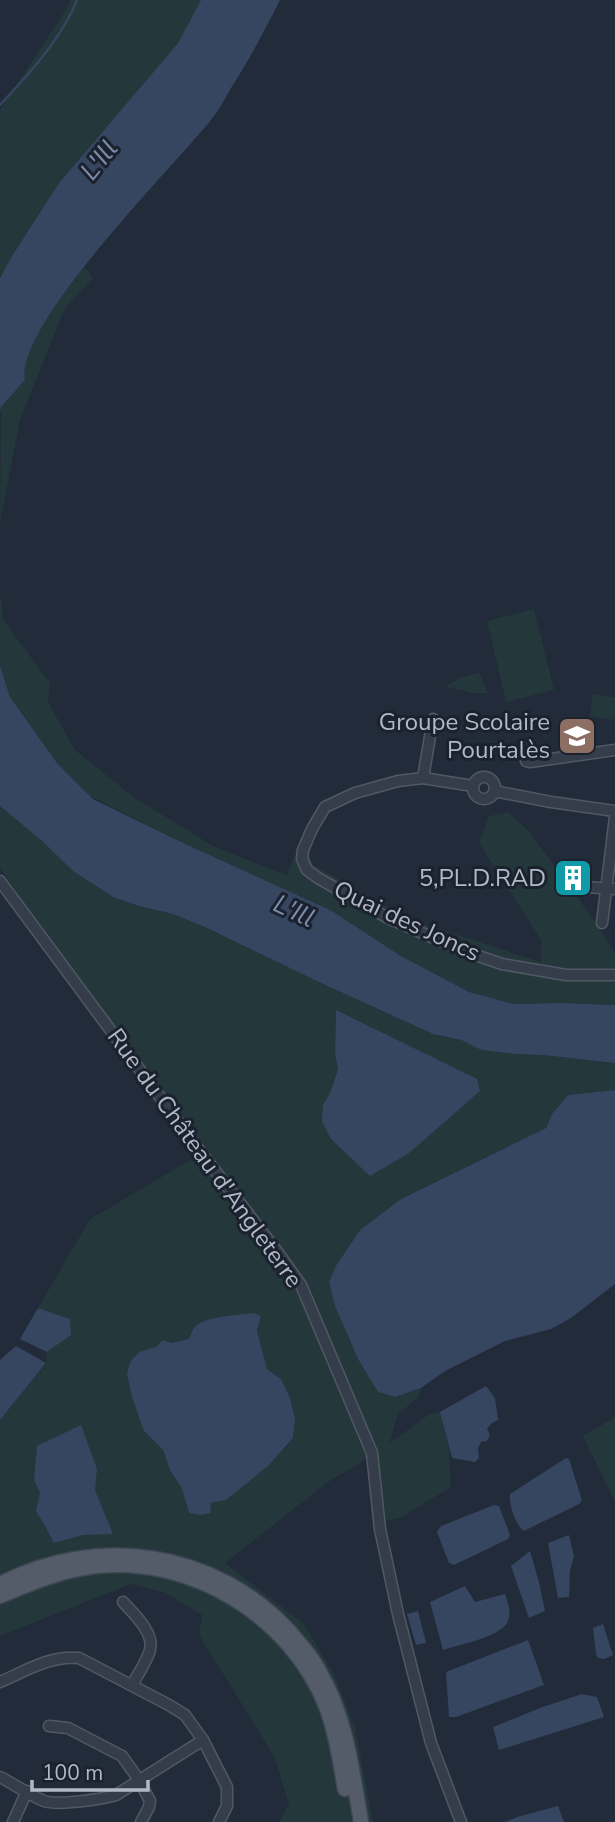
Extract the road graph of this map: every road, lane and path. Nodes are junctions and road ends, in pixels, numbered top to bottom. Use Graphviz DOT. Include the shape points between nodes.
graph roads {
  1 [pos="433,719"];
  2 [pos="615,750"];
  3 [pos="526,761"];
  4 [pos="423,778"];
  5 [pos="615,811"];
  6 [pos="615,817"];
  7 [pos="0,881"];
  8 [pos="586,887"];
  9 [pos="610,889"];
  10 [pos="603,923"];
  11 [pos="615,975"];
  12 [pos="0,1584"];
  13 [pos="0,1596"];
  14 [pos="123,1602"];
  15 [pos="0,1682"];
  16 [pos="132,1685"];
  17 [pos="49,1726"];
  18 [pos="203,1740"];
  19 [pos="0,1777"];
  20 [pos="139,1780"];
  21 [pos="27,1791"];
  22 [pos="13,1822"];
  23 [pos="141,1822"];
  24 [pos="219,1822"];
  25 [pos="351,1822"];
  26 [pos="361,1822"];
  27 [pos="461,1822"];
  1 -- 4 [label="street"];
  2 -- 3 [label="street"];
  4 -- 5 [label="street" via="473,786 479,778 486,778 492,781 494,791"];
  4 -- 11 [label="street, Quai des Joncs" via="355,793 325,807 303,850 307,870 388,918 502,964 566,975"];
  6 -- 9 [label="street"];
  7 -- 27 [label="street, Rue du Château d'Angleterre" via="301,1286 372,1453 380,1529 398,1614 431,1743"];
  8 -- 9 [label="street"];
  9 -- 10 [label="street"];
  12 -- 26 [label="main road" via="63,1561 115,1555 173,1562 234,1586 274,1616 318,1667 346,1736"];
  13 -- 25 [label="main road" via="54,1574 118,1565 183,1575 234,1598 282,1639 309,1672 336,1736"];
  14 -- 16 [label="street" via="150,1639 151,1649"];
  15 -- 16 [label="street" via="65,1657 79,1658"];
  16 -- 18 [label="street" via="185,1715"];
  17 -- 20 [label="street" via="68,1728 122,1756"];
  18 -- 20 [label="street"];
  18 -- 24 [label="street" via="227,1787 227,1805"];
  19 -- 21 [label="street"];
  20 -- 21 [label="street" via="107,1798 55,1802"];
  20 -- 23 [label="street" via="150,1801"];
  21 -- 22 [label="street"];
}
